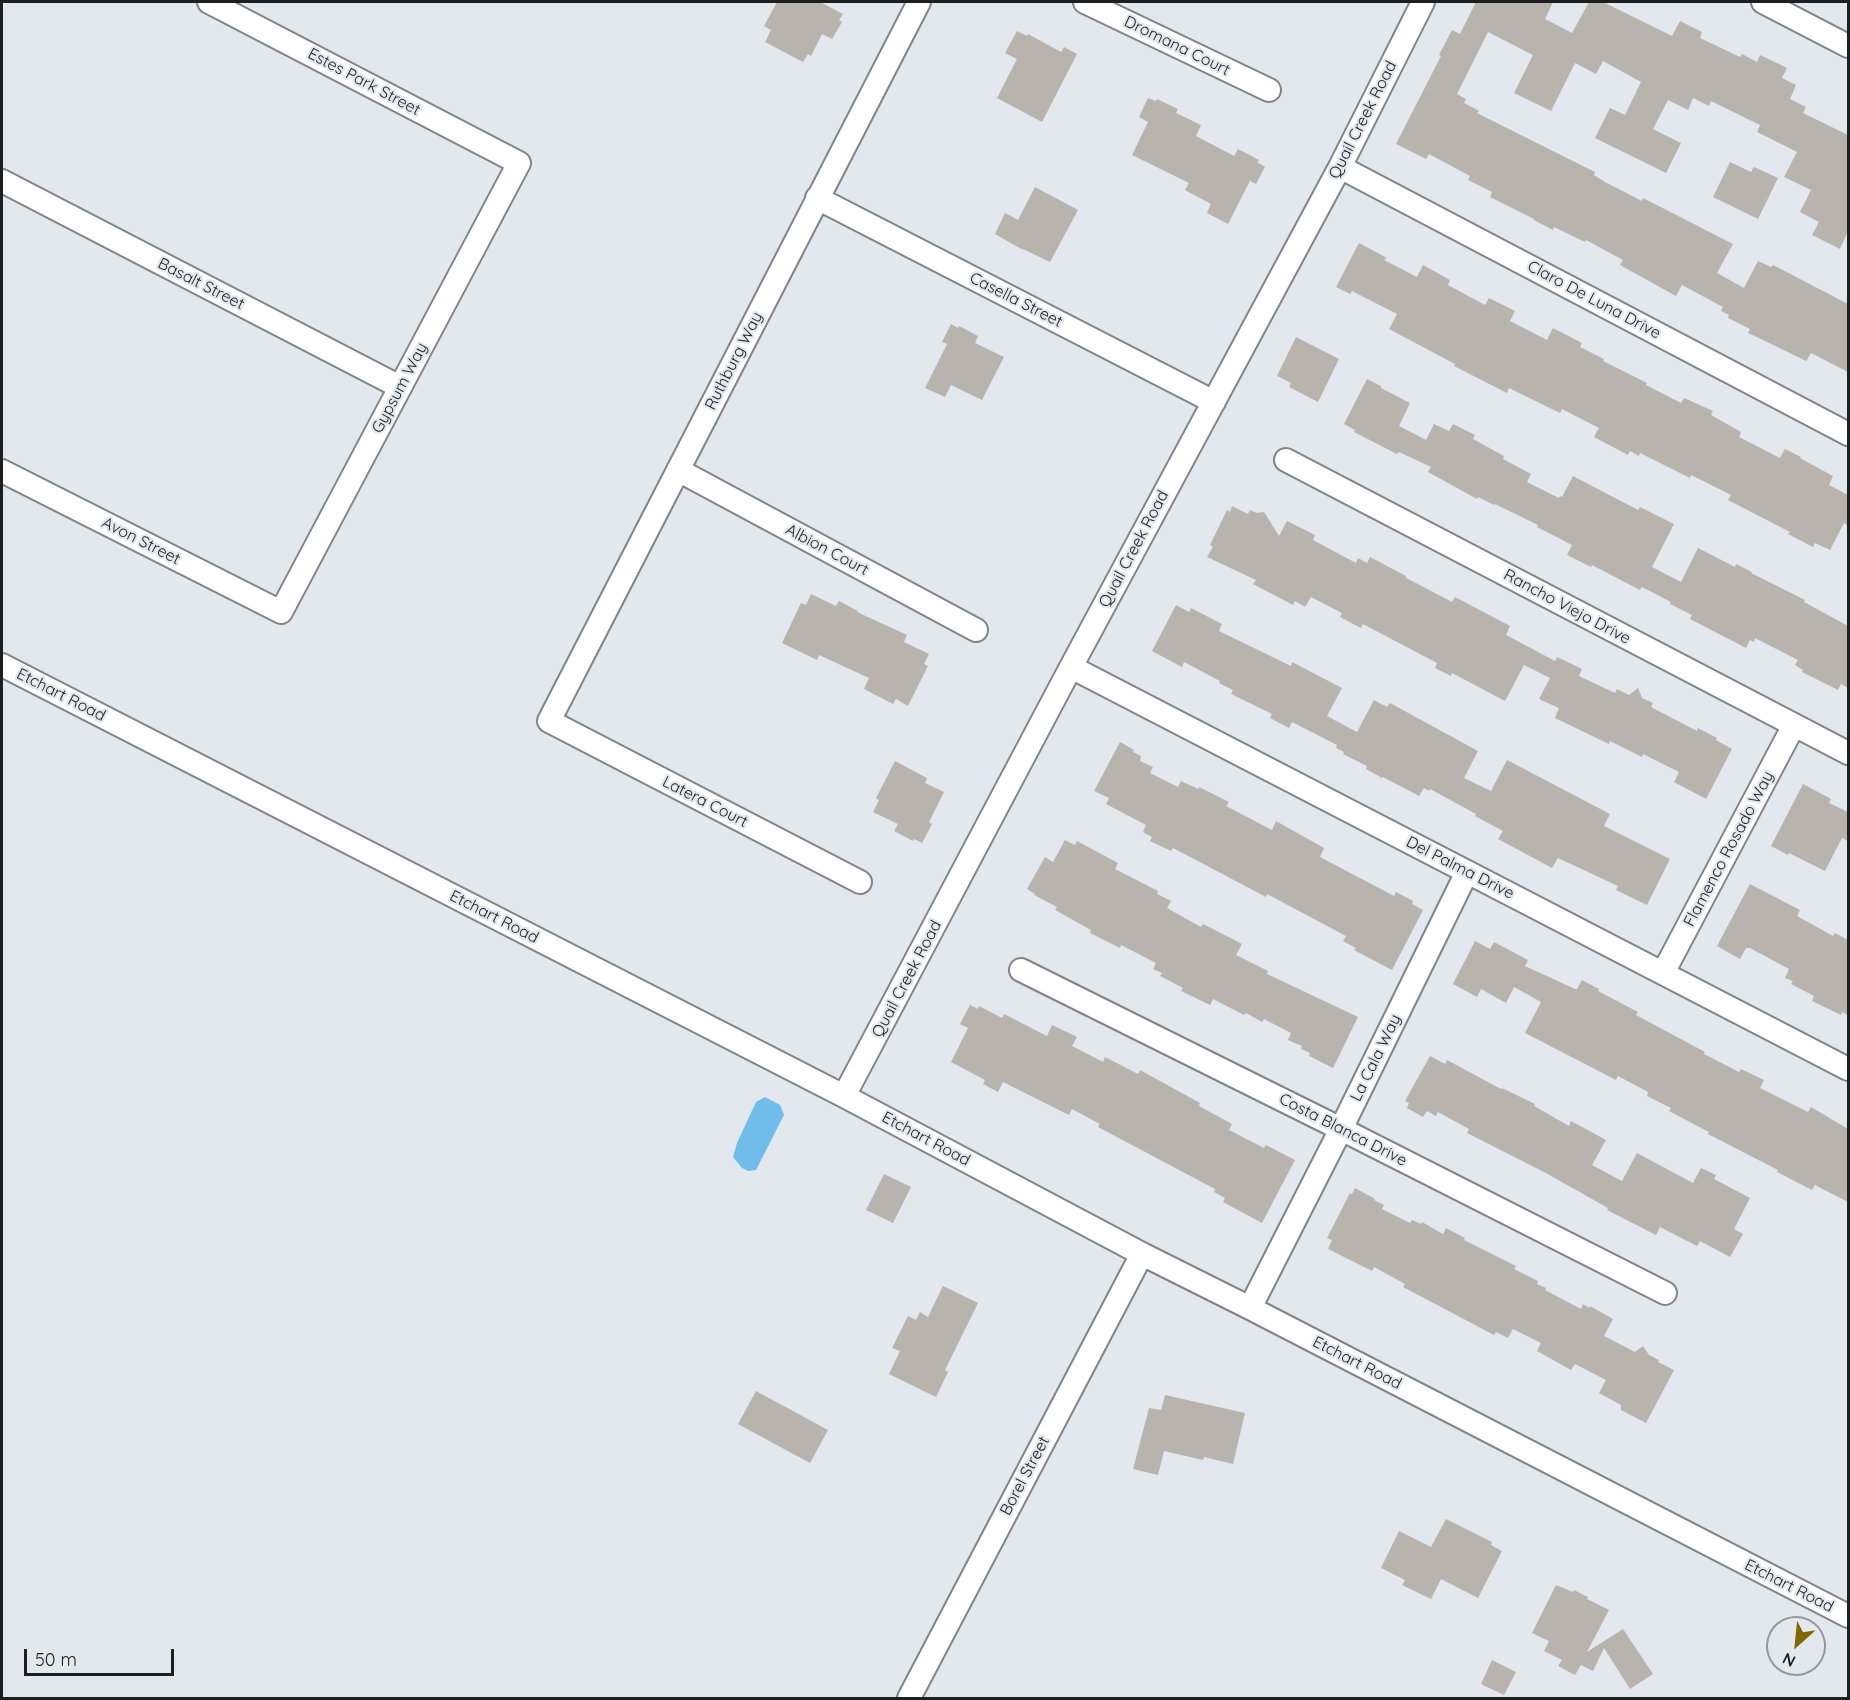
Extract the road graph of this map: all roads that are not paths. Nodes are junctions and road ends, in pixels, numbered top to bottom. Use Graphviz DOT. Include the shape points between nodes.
graph roads {
  1 [pos="209,2"];
  2 [pos="918,2"];
  3 [pos="1085,2"];
  4 [pos="1423,2"];
  5 [pos="1765,2"];
  6 [pos="1848,46"];
  7 [pos="1269,90"];
  8 [pos="519,163"];
  9 [pos="1340,166"];
  10 [pos="2,181"];
  11 [pos="818,198"];
  12 [pos="400,387"];
  13 [pos="1214,402"];
  14 [pos="1848,434"];
  15 [pos="1286,460"];
  16 [pos="678,470"];
  17 [pos="2,471"];
  18 [pos="280,612"];
  19 [pos="976,630"];
  20 [pos="2,665"];
  21 [pos="1071,667"];
  22 [pos="549,721"];
  23 [pos="1794,725"];
  24 [pos="1848,753"];
  25 [pos="1467,872"];
  26 [pos="860,882"];
  27 [pos="1021,970"];
  28 [pos="1664,973"];
  29 [pos="1848,1069"];
  30 [pos="844,1096"];
  31 [pos="1341,1129"];
  32 [pos="1142,1254"];
  33 [pos="1665,1293"];
  34 [pos="1250,1308"];
  35 [pos="1848,1616"];
  36 [pos="909,1698"];
  1 -- 8 [label="street, Estes Park Street"];
  2 -- 11 [label="street, Ruthburg Way"];
  3 -- 7 [label="street, Dromana Court"];
  4 -- 9 [label="street, Quail Creek Road"];
  5 -- 6 [label="street"];
  8 -- 12 [label="street, Gypsum Way"];
  9 -- 13 [label="street, Quail Creek Road"];
  9 -- 14 [label="street, Claro De Luna Drive"];
  10 -- 12 [label="street, Basalt Street"];
  11 -- 13 [label="street, Casella Street"];
  11 -- 16 [label="street, Ruthburg Way"];
  12 -- 18 [label="street, Gypsum Way"];
  13 -- 21 [label="street, Quail Creek Road"];
  15 -- 23 [label="street, Rancho Viejo Drive"];
  16 -- 19 [label="street, Albion Court"];
  16 -- 22 [label="street, Ruthburg Way"];
  17 -- 18 [label="street, Avon Street"];
  20 -- 30 [label="street, Etchart Road"];
  21 -- 25 [label="street, Del Palma Drive"];
  21 -- 30 [label="street, Quail Creek Road"];
  22 -- 26 [label="street, Latera Court"];
  23 -- 24 [label="street, Rancho Viejo Drive"];
  23 -- 28 [label="street, Flamenco Rosado Way"];
  25 -- 28 [label="street, Del Palma Drive"];
  25 -- 31 [label="street, La Cala Way"];
  27 -- 31 [label="street, Costa Blanca Drive"];
  28 -- 29 [label="street, Del Palma Drive"];
  30 -- 32 [label="street, Etchart Road"];
  31 -- 33 [label="street, Costa Blanca Drive"];
  31 -- 34 [label="street, La Cala Way"];
  32 -- 34 [label="street, Etchart Road"];
  32 -- 36 [label="street, Borel Street"];
  34 -- 35 [label="street, Etchart Road"];
}
